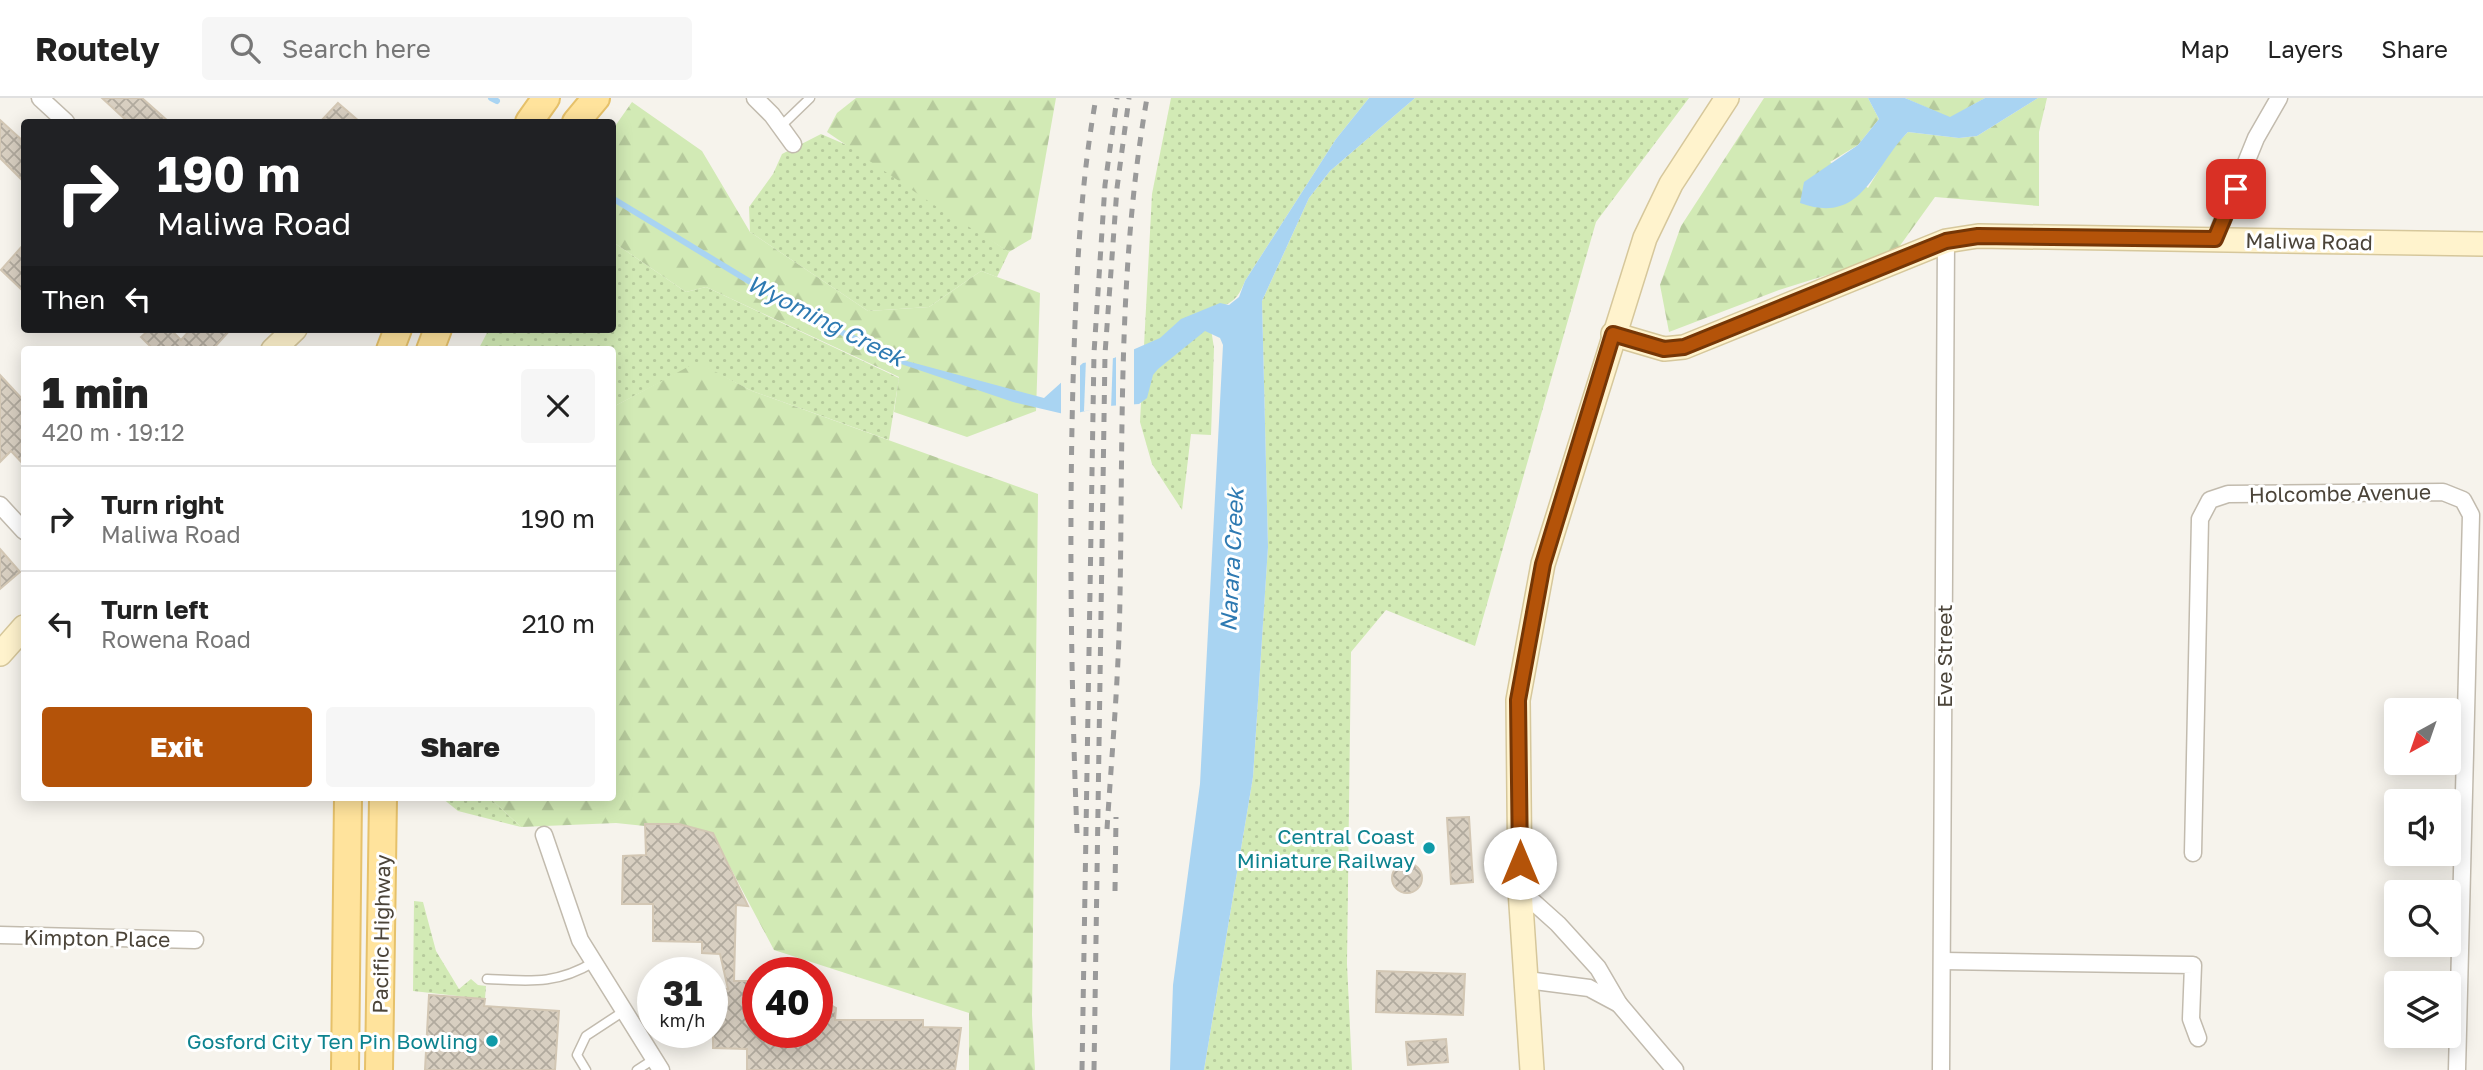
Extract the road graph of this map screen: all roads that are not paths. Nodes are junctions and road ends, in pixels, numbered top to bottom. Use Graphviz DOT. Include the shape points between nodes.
graph roads {
  1 [pos="40,98"];
  2 [pos="546,98"];
  3 [pos="596,98"];
  4 [pos="755,98"];
  5 [pos="810,98"];
  6 [pos="1727,98"];
  7 [pos="2279,98"];
  8 [pos="63,119"];
  9 [pos="531,119"];
  10 [pos="578,119"];
  11 [pos="781,125"];
  12 [pos="793,144"];
  13 [pos="2215,239"];
  14 [pos="1946,241"];
  15 [pos="2483,244"];
  16 [pos="1613,334"];
  17 [pos="0,505"];
  18 [pos="21,528"];
  19 [pos="21,630"];
  20 [pos="0,654"];
  21 [pos="348,801"];
  22 [pos="383,801"];
  23 [pos="544,835"];
  24 [pos="2193,853"];
  25 [pos="1520,890"];
  26 [pos="0,935"];
  27 [pos="195,940"];
  28 [pos="1943,961"];
  29 [pos="594,962"];
  30 [pos="487,979"];
  31 [pos="1527,980"];
  32 [pos="1619,1004"];
  33 [pos="624,1011"];
  34 [pos="2198,1038"];
  35 [pos="657,1064"];
  36 [pos="345,1070"];
  37 [pos="379,1070"];
  38 [pos="586,1070"];
  39 [pos="637,1070"];
  40 [pos="1532,1070"];
  41 [pos="1675,1070"];
  42 [pos="1941,1070"];
  43 [pos="2457,1070"];
  1 -- 8 [label="street"];
  2 -- 9 [label="main road"];
  3 -- 10 [label="main road"];
  4 -- 11 [label="street"];
  5 -- 11 [label="lane"];
  6 -- 16 [label="street" via="1671,184 1645,238"];
  7 -- 13 [label="street" via="2256,138"];
  11 -- 12 [label="street"];
  13 -- 14 [label="street, Maliwa Road" via="1978,236"];
  13 -- 15 [label="street, Maliwa Road"];
  14 -- 16 [label="street, Maliwa Road" via="1684,347 1664,349"];
  14 -- 28 [label="street, Eve Street"];
  16 -- 25 [label="street" via="1543,564 1518,700"];
  17 -- 18 [label="street"];
  19 -- 20 [label="street"];
  21 -- 36 [label="main road, Pacific Highway"];
  22 -- 37 [label="main road, Pacific Highway"];
  23 -- 29 [label="street" via="580,940"];
  24 -- 43 [label="street, Holcombe Avenue" via="2200,519 2210,500 2228,495 2443,492 2463,500 2471,515"];
  25 -- 31 [label="street"];
  25 -- 32 [label="street" via="1598,968"];
  26 -- 27 [label="street, Kimpton Place"];
  28 -- 34 [label="street" via="2193,965 2192,1019"];
  28 -- 42 [label="street, Eve Street"];
  29 -- 30 [label="lane" via="547,982"];
  29 -- 33 [label="street"];
  31 -- 32 [label="street" via="1589,988"];
  31 -- 40 [label="street"];
  32 -- 41 [label="street"];
  33 -- 35 [label="street"];
  33 -- 38 [label="lane" via="580,1043 577,1055"];
  35 -- 39 [label="lane"];
}
